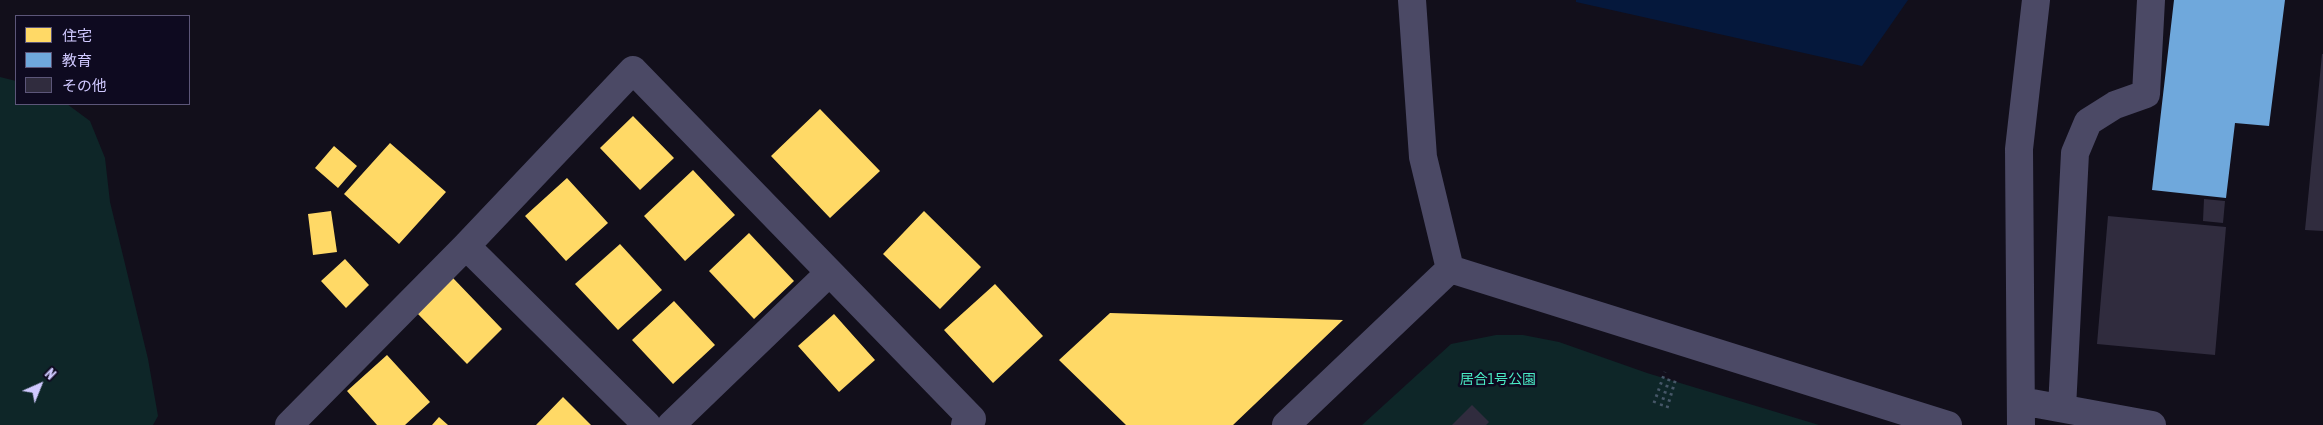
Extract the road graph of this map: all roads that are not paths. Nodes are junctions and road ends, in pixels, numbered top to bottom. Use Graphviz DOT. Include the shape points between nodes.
graph roads {
  1 [pos="1412,0"];
  2 [pos="2036,0"];
  3 [pos="2151,0"];
  4 [pos="466,246"];
  5 [pos="1450,269"];
  6 [pos="829,273"];
  7 [pos="2062,408"];
  8 [pos="2021,413"];
  9 [pos="292,424"];
  10 [pos="647,425"];
  11 [pos="671,425"];
  12 [pos="965,425"];
  13 [pos="1286,425"];
  14 [pos="1948,425"];
  15 [pos="2152,425"];
  1 -- 5 [label="street" via="1423,157"];
  2 -- 8 [label="street" via="2019,149"];
  3 -- 7 [label="street" via="2146,94 2115,104 2088,122 2075,153"];
  4 -- 6 [label="street" via="633,70"];
  4 -- 9 [label="street"];
  4 -- 10 [label="street"];
  5 -- 13 [label="street"];
  5 -- 14 [label="street"];
  6 -- 11 [label="street"];
  6 -- 12 [label="street" via="972,419"];
  7 -- 8 [label="street"];
  7 -- 15 [label="street"];
}
